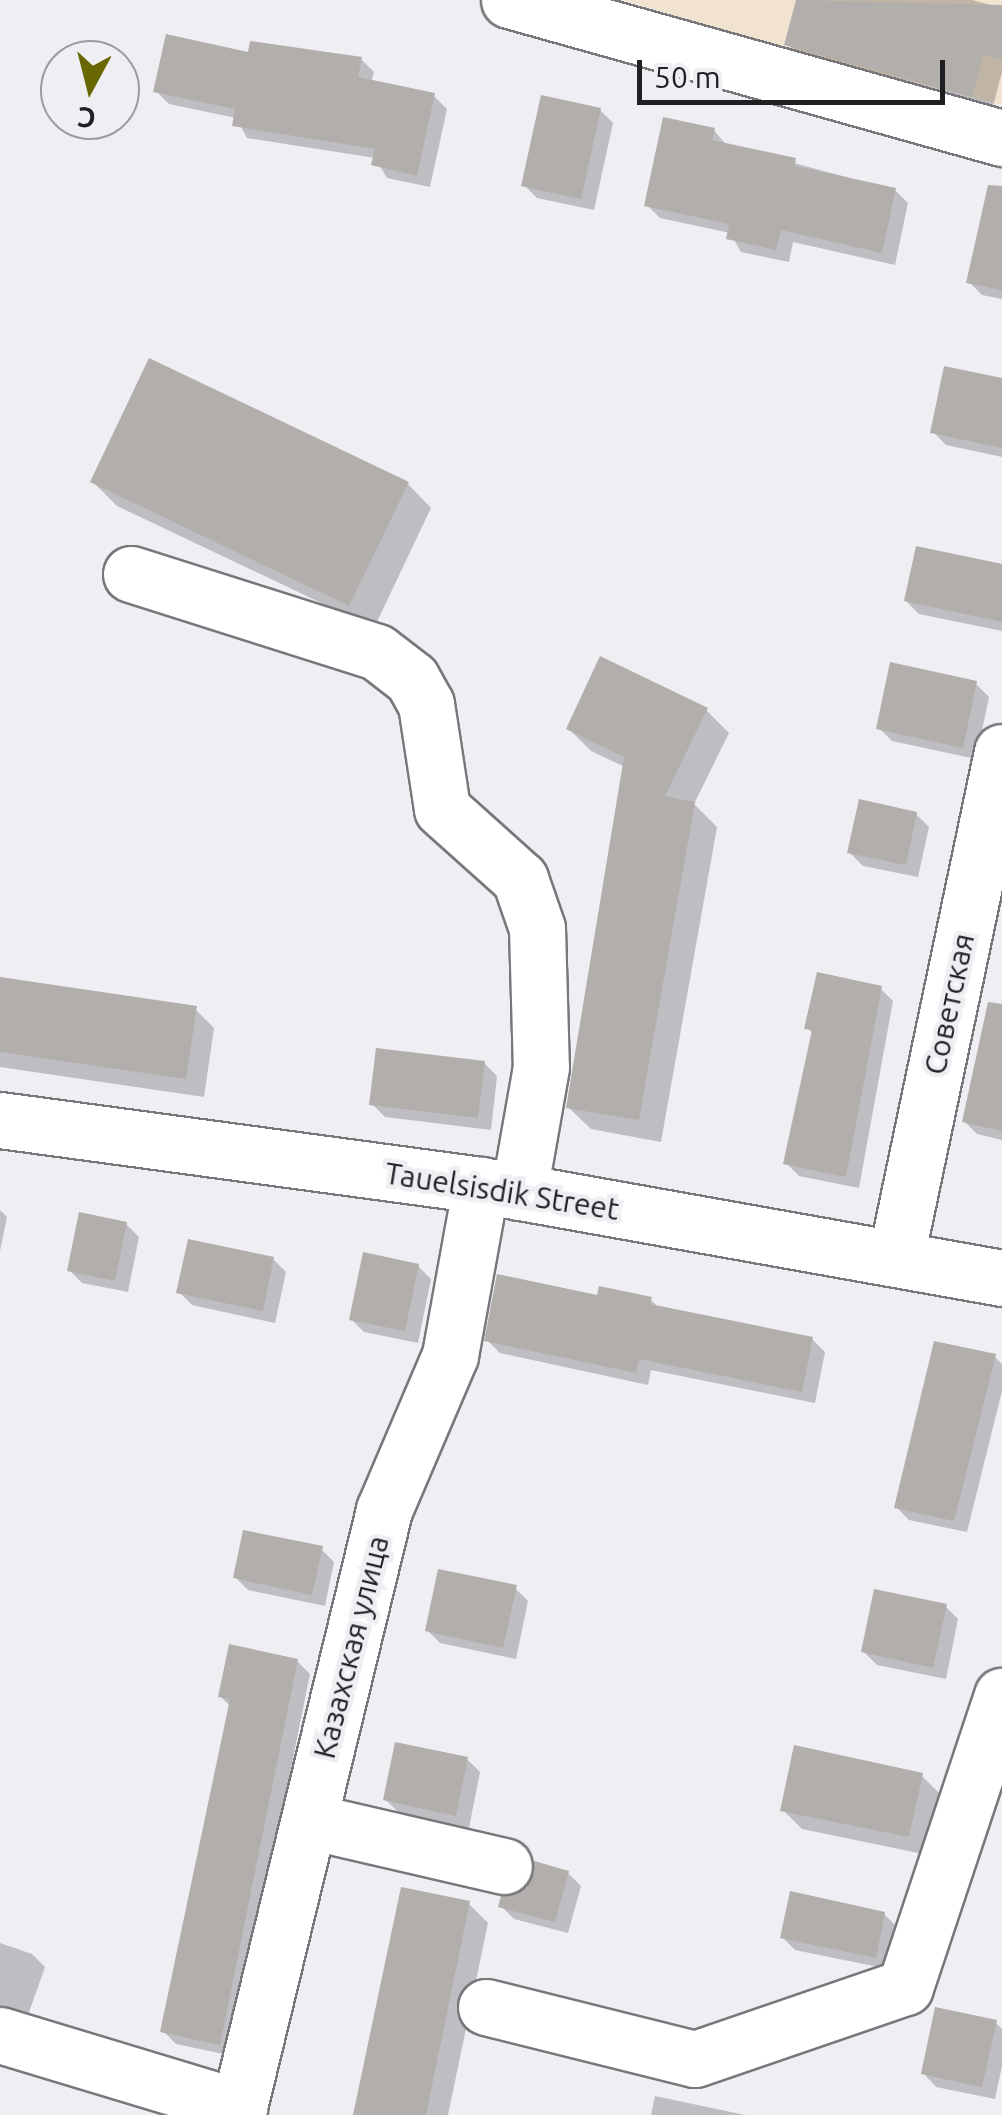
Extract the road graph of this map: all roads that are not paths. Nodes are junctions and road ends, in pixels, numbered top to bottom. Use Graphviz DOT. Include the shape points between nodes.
graph roads {
  1 [pos="509,0"];
  2 [pos="1002,138"];
  3 [pos="131,574"];
  4 [pos="1002,752"];
  5 [pos="0,1120"];
  6 [pos="500,1188"];
  7 [pos="896,1257"];
  8 [pos="1002,1278"];
  9 [pos="1002,1696"];
  10 [pos="309,1821"];
  11 [pos="504,1866"];
  12 [pos="486,2007"];
  13 [pos="0,2035"];
  14 [pos="238,2111"];
  1 -- 2 [label="street"];
  3 -- 6 [label="street, Казахская улица" via="376,652 412,679 426,704 442,809 520,879 537,928 540,1067"];
  4 -- 7 [label="street, Советская"];
  5 -- 6 [label="street, Tauelsisdik Street"];
  6 -- 7 [label="street, Tauelsisdik Street"];
  6 -- 10 [label="street, Казахская улица" via="450,1356 384,1510"];
  7 -- 8 [label="street, Tauelsisdik Street"];
  9 -- 12 [label="street" via="905,1987 695,2059"];
  10 -- 11 [label="street"];
  10 -- 14 [label="street, Казахская улица"];
  13 -- 14 [label="street"];
}
